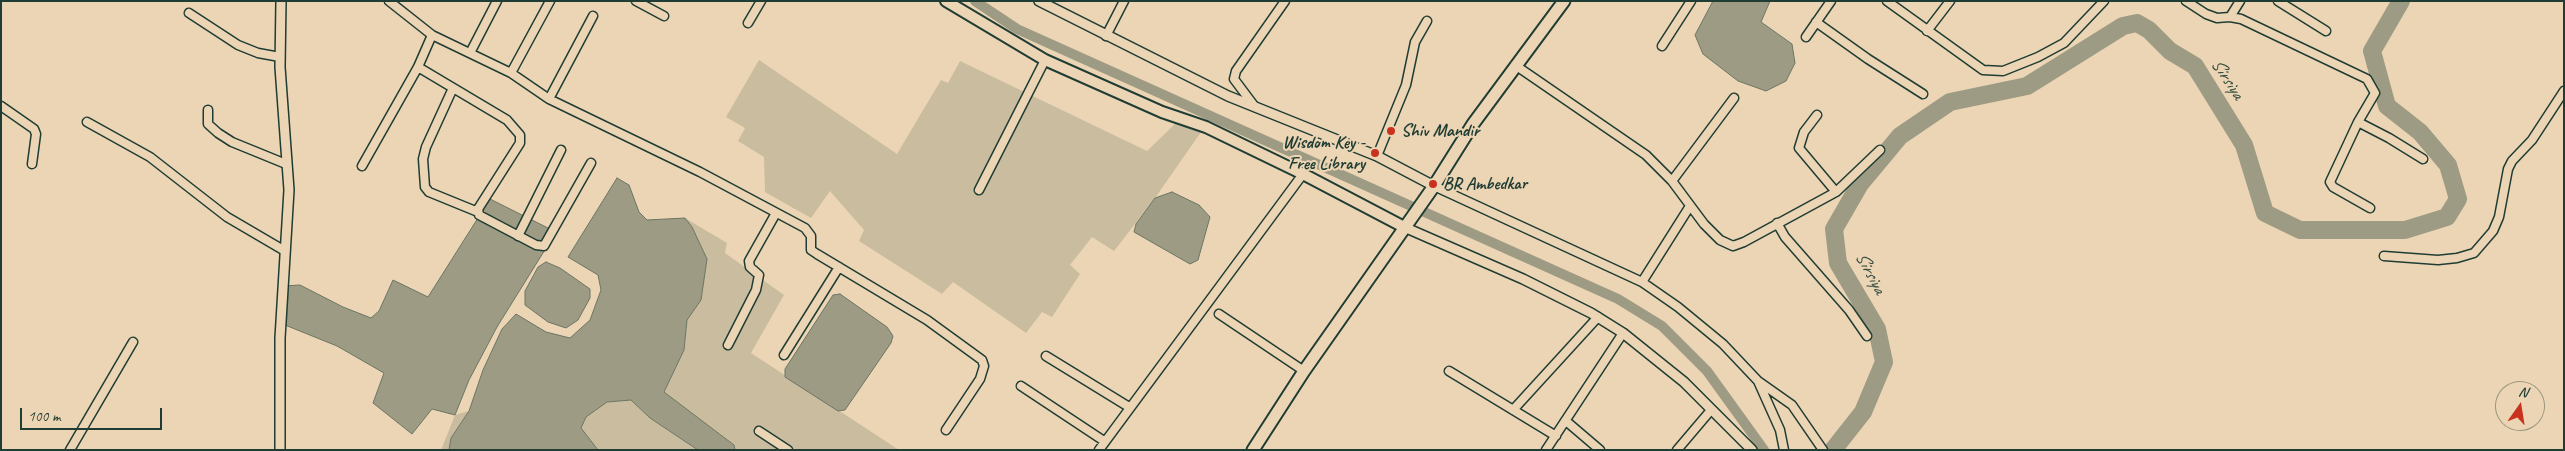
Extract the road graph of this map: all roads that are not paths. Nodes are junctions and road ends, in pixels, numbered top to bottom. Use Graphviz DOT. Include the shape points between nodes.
graph roads {
  1 [pos="281,1"];
  2 [pos="389,1"];
  3 [pos="497,1"];
  4 [pos="550,1"];
  5 [pos="636,1"];
  6 [pos="761,1"];
  7 [pos="946,1"];
  8 [pos="1039,1"];
  9 [pos="1124,1"];
  10 [pos="1285,1"];
  11 [pos="1564,1"];
  12 [pos="1691,1"];
  13 [pos="1888,1"];
  14 [pos="1950,1"];
  15 [pos="2104,1"];
  16 [pos="2186,1"];
  17 [pos="2240,1"];
  18 [pos="2278,1"];
  19 [pos="1829,2"];
  20 [pos="652,5"];
  21 [pos="189,13"];
  22 [pos="593,16"];
  23 [pos="664,16"];
  24 [pos="2230,17"];
  25 [pos="1427,21"];
  26 [pos="1816,22"];
  27 [pos="748,23"];
  28 [pos="2326,30"];
  29 [pos="1927,31"];
  30 [pos="432,35"];
  31 [pos="1106,36"];
  32 [pos="1806,37"];
  33 [pos="1662,46"];
  34 [pos="470,52"];
  35 [pos="280,57"];
  36 [pos="1045,60"];
  37 [pos="1515,66"];
  38 [pos="418,67"];
  39 [pos="511,73"];
  40 [pos="452,88"];
  41 [pos="2564,91"];
  42 [pos="1923,94"];
  43 [pos="1734,98"];
  44 [pos="549,99"];
  45 [pos="1,106"];
  46 [pos="1255,107"];
  47 [pos="208,110"];
  48 [pos="1817,115"];
  49 [pos="87,122"];
  50 [pos="2358,122"];
  51 [pos="561,150"];
  52 [pos="1880,150"];
  53 [pos="1377,156"];
  54 [pos="2423,159"];
  55 [pos="591,163"];
  56 [pos="32,164"];
  57 [pos="286,164"];
  58 [pos="362,166"];
  59 [pos="1303,174"];
  60 [pos="1672,181"];
  61 [pos="1434,186"];
  62 [pos="979,190"];
  63 [pos="1836,192"];
  64 [pos="1690,206"];
  65 [pos="2370,208"];
  66 [pos="478,212"];
  67 [pos="776,213"];
  68 [pos="1408,223"];
  69 [pos="1777,223"];
  70 [pos="518,236"];
  71 [pos="286,251"];
  72 [pos="2384,256"];
  73 [pos="839,268"];
  74 [pos="1642,282"];
  75 [pos="1219,314"];
  76 [pos="1598,317"];
  77 [pos="1623,333"];
  78 [pos="1867,336"];
  79 [pos="133,342"];
  80 [pos="728,345"];
  81 [pos="784,355"];
  82 [pos="1046,356"];
  83 [pos="1304,371"];
  84 [pos="1449,371"];
  85 [pos="1758,381"];
  86 [pos="1022,386"];
  87 [pos="1129,406"];
  88 [pos="1513,410"];
  89 [pos="1712,410"];
  90 [pos="1566,421"];
  91 [pos="946,430"];
  92 [pos="759,431"];
  93 [pos="1556,436"];
  94 [pos="1104,441"];
  95 [pos="70,450"];
  96 [pos="280,450"];
  97 [pos="788,450"];
  98 [pos="1099,450"];
  99 [pos="1253,450"];
  100 [pos="1546,450"];
  101 [pos="1600,450"];
  102 [pos="1677,450"];
  103 [pos="1752,450"];
  104 [pos="1784,450"];
  105 [pos="1823,450"];
  1 -- 35 [label="street"];
  2 -- 30 [label="street"];
  3 -- 34 [label="street"];
  4 -- 39 [label="street"];
  5 -- 20 [label="street"];
  6 -- 27 [label="street"];
  7 -- 36 [label="main road"];
  8 -- 31 [label="street"];
  9 -- 31 [label="street"];
  10 -- 46 [label="street" via="1234,78"];
  11 -- 37 [label="main road"];
  12 -- 33 [label="street"];
  13 -- 29 [label="street"];
  14 -- 29 [label="street"];
  15 -- 29 [label="street" via="2064,43 2003,71 1983,70"];
  16 -- 24 [label="street" via="2206,14"];
  17 -- 24 [label="street"];
  18 -- 28 [label="street"];
  19 -- 26 [label="street"];
  20 -- 23 [label="street"];
  21 -- 35 [label="street" via="238,45"];
  22 -- 44 [label="street"];
  24 -- 50 [label="street" via="2241,19 2367,79 2375,93"];
  25 -- 53 [label="street" via="1415,42 1406,85"];
  26 -- 32 [label="street"];
  26 -- 42 [label="street"];
  30 -- 34 [label="street"];
  30 -- 38 [label="street"];
  31 -- 46 [label="street" via="1194,81"];
  34 -- 39 [label="street"];
  35 -- 57 [label="street"];
  36 -- 59 [label="main road" via="1146,105 1206,127"];
  36 -- 62 [label="street"];
  37 -- 60 [label="street" via="1646,155"];
  37 -- 61 [label="main road"];
  38 -- 40 [label="street"];
  38 -- 58 [label="street"];
  39 -- 44 [label="street"];
  40 -- 66 [label="street" via="426,147 423,159 425,187 429,192"];
  40 -- 66 [label="street" via="507,120 520,135 520,142"];
  41 -- 72 [label="street" via="2532,140 2508,169 2499,217 2493,231 2474,253 2438,260"];
  43 -- 60 [label="street"];
  44 -- 67 [label="street" via="700,172"];
  45 -- 56 [label="street" via="34,129"];
  46 -- 53 [label="street"];
  47 -- 57 [label="street" via="208,124 218,133"];
  48 -- 63 [label="street" via="1804,132 1799,148"];
  49 -- 71 [label="street" via="150,157 227,217"];
  50 -- 54 [label="street"];
  50 -- 65 [label="street" via="2330,182 2333,187"];
  51 -- 70 [label="street"];
  52 -- 63 [label="street"];
  53 -- 61 [label="street"];
  55 -- 70 [label="street" via="544,246"];
  57 -- 71 [label="street" via="289,190"];
  59 -- 68 [label="main road"];
  59 -- 87 [label="street"];
  60 -- 64 [label="street"];
  61 -- 68 [label="main road"];
  61 -- 74 [label="street"];
  63 -- 69 [label="street"];
  64 -- 69 [label="street" via="1720,240 1733,246"];
  64 -- 74 [label="street"];
  66 -- 70 [label="street"];
  67 -- 73 [label="street" via="809,232 811,250"];
  67 -- 80 [label="street" via="749,261 750,267 759,275 756,290"];
  68 -- 76 [label="street"];
  68 -- 83 [label="main road"];
  69 -- 78 [label="street"];
  71 -- 96 [label="street" via="280,338"];
  73 -- 81 [label="street"];
  73 -- 91 [label="street" via="927,320 982,360 984,366 980,379"];
  74 -- 85 [label="street" via="1723,344"];
  75 -- 83 [label="street"];
  76 -- 77 [label="street"];
  76 -- 88 [label="street"];
  77 -- 89 [label="street" via="1684,382"];
  77 -- 90 [label="street"];
  79 -- 95 [label="street"];
  82 -- 87 [label="street"];
  83 -- 99 [label="main road"];
  84 -- 88 [label="street"];
  85 -- 104 [label="street" via="1780,430"];
  85 -- 105 [label="street" via="1792,405"];
  86 -- 94 [label="street"];
  87 -- 94 [label="street"];
  88 -- 93 [label="street"];
  89 -- 102 [label="street"];
  89 -- 103 [label="street"];
  90 -- 93 [label="street"];
  90 -- 101 [label="street"];
  92 -- 97 [label="street"];
  93 -- 100 [label="street"];
  94 -- 98 [label="street"];
}
